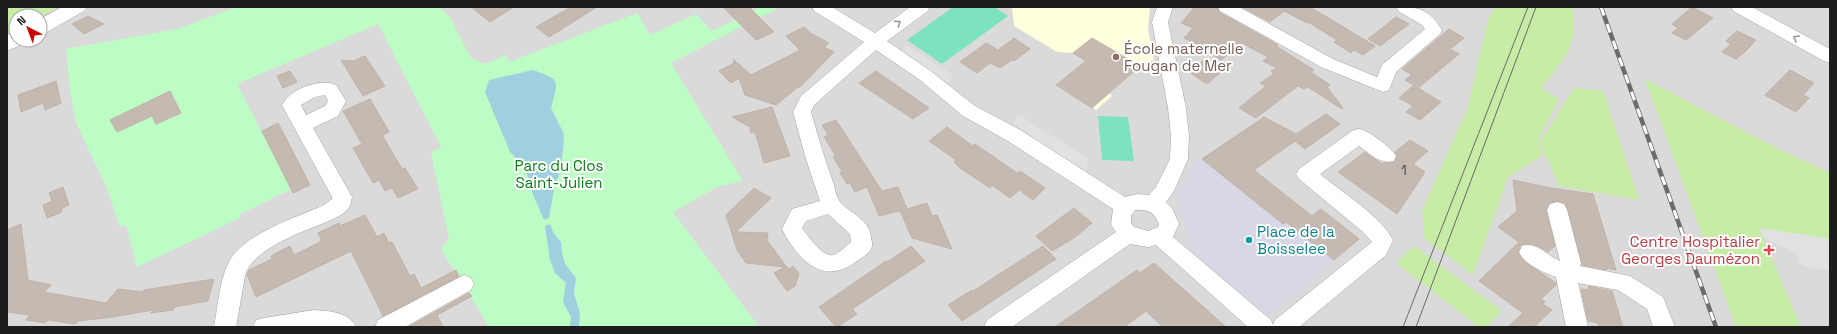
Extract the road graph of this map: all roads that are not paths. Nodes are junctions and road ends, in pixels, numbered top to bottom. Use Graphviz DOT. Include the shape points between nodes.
graph roads {
  1 [pos="77,7"];
  2 [pos="820,7"];
  3 [pos="922,7"];
  4 [pos="1165,7"];
  5 [pos="1226,7"];
  6 [pos="1404,7"];
  7 [pos="1738,7"];
  8 [pos="48,23"];
  9 [pos="875,41"];
  10 [pos="1830,57"];
  11 [pos="302,125"];
  12 [pos="1387,156"];
  13 [pos="1154,204"];
  14 [pos="831,205"];
  15 [pos="1124,207"];
  16 [pos="1556,210"];
  17 [pos="1129,234"];
  18 [pos="1160,237"];
  19 [pos="1529,252"];
  20 [pos="1565,272"];
  21 [pos="464,284"];
  22 [pos="337,323"];
  23 [pos="225,327"];
  24 [pos="264,327"];
  25 [pos="386,327"];
  26 [pos="995,327"];
  27 [pos="1263,327"];
  28 [pos="1283,327"];
  29 [pos="1577,327"];
  30 [pos="1664,327"];
  1 -- 8 [label="street"];
  2 -- 9 [label="street"];
  9 -- 3 [label="street, one-way"];
  4 -- 13 [label="street" via="1160,22 1180,136 1178,159 1164,191"];
  5 -- 6 [label="street" via="1327,62 1383,86 1388,68 1434,30 1428,21"];
  10 -- 7 [label="street, one-way"];
  9 -- 14 [label="street" via="807,102 802,112"];
  9 -- 15 [label="street" via="926,76 960,104 1015,136"];
  11 -- 23 [label="street" via="342,197 341,203 331,211 246,253 237,265"];
  12 -- 28 [label="street" via="1359,136 1306,174 1370,226 1383,240 1379,249"];
  13 -- 15 [label="street" via="1138,202"];
  13 -- 18 [label="street" via="1166,214 1168,220 1168,227"];
  15 -- 17 [label="street" via="1120,217 1121,223"];
  16 -- 20 [label="street" via="1571,263"];
  17 -- 18 [label="street" via="1144,240"];
  17 -- 26 [label="street"];
  18 -- 27 [label="street"];
  19 -- 20 [label="street" via="1550,266"];
  20 -- 29 [label="street"];
  20 -- 30 [label="street" via="1623,282 1656,303"];
  21 -- 25 [label="street"];
  22 -- 24 [label="street" via="314,319"];
}
